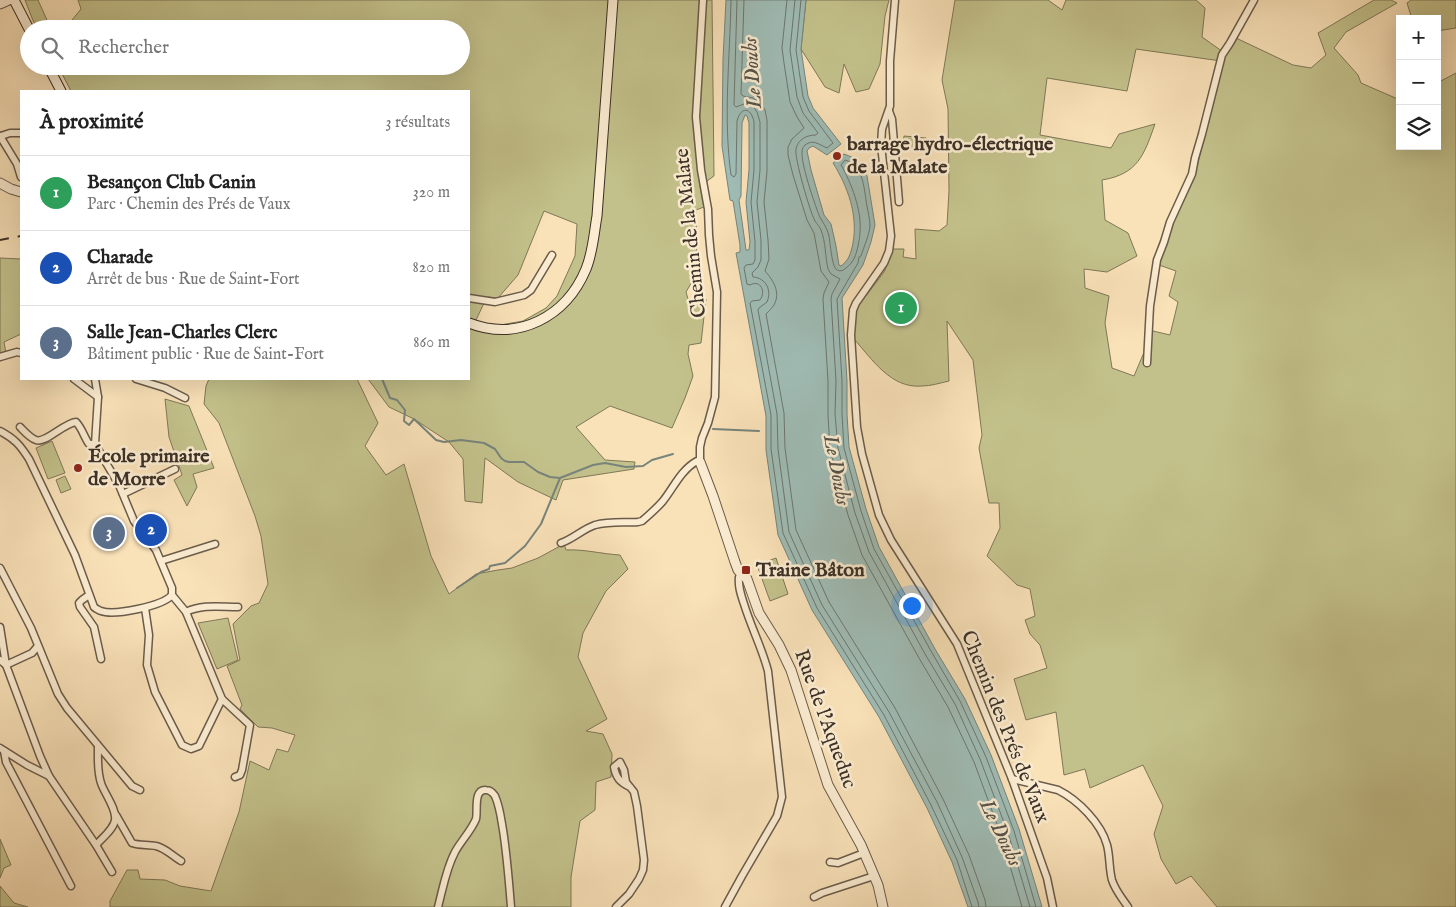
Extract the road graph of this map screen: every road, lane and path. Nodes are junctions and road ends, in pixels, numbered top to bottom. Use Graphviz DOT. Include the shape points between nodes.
graph roads {
  1 [pos="9,0"];
  2 [pos="14,0"];
  3 [pos="613,0"];
  4 [pos="703,0"];
  5 [pos="895,0"];
  6 [pos="1254,0"];
  7 [pos="0,4"];
  8 [pos="24,20"];
  9 [pos="53,75"];
  10 [pos="60,90"];
  11 [pos="889,111"];
  12 [pos="20,133"];
  13 [pos="1,136"];
  14 [pos="20,174"];
  15 [pos="20,179"];
  16 [pos="4,187"];
  17 [pos="20,192"];
  18 [pos="899,202"];
  19 [pos="552,255"];
  20 [pos="470,298"];
  21 [pos="470,323"];
  22 [pos="20,353"];
  23 [pos="0,357"];
  24 [pos="1147,363"];
  25 [pos="75,380"];
  26 [pos="96,380"];
  27 [pos="139,380"];
  28 [pos="98,397"];
  29 [pos="185,398"];
  30 [pos="20,427"];
  31 [pos="0,431"];
  32 [pos="95,444"];
  33 [pos="700,462"];
  34 [pos="175,469"];
  35 [pos="123,494"];
  36 [pos="560,543"];
  37 [pos="215,544"];
  38 [pos="161,561"];
  39 [pos="0,568"];
  40 [pos="743,574"];
  41 [pos="172,595"];
  42 [pos="89,596"];
  43 [pos="238,607"];
  44 [pos="145,608"];
  45 [pos="186,612"];
  46 [pos="0,627"];
  47 [pos="38,646"];
  48 [pos="101,659"];
  49 [pos="0,660"];
  50 [pos="6,665"];
  51 [pos="222,699"];
  52 [pos="98,747"];
  53 [pos="2,750"];
  54 [pos="40,756"];
  55 [pos="27,766"];
  56 [pos="49,776"];
  57 [pos="235,778"];
  58 [pos="1012,779"];
  59 [pos="630,787"];
  60 [pos="140,790"];
  61 [pos="115,813"];
  62 [pos="96,845"];
  63 [pos="864,853"];
  64 [pos="181,861"];
  65 [pos="830,862"];
  66 [pos="112,872"];
  67 [pos="874,876"];
  68 [pos="71,886"];
  69 [pos="814,897"];
  70 [pos="438,907"];
  71 [pos="511,907"];
  72 [pos="616,907"];
  73 [pos="726,907"];
  74 [pos="883,907"];
  75 [pos="1054,907"];
  76 [pos="1128,907"];
  1 -- 7 [label="street"];
  2 -- 8 [label="street"];
  3 -- 21 [label="street" via="596,216 586,268 578,285 562,304 537,322 498,330"];
  4 -- 33 [label="street, Chemin de la Malate" via="696,117 717,292 715,397 702,438"];
  5 -- 11 [label="street, Chemin des Prés de Vaux"];
  6 -- 24 [label="street" via="1222,55 1192,174 1157,260 1150,306"];
  9 -- 10 [label="street"];
  11 -- 18 [label="street, Chemin des Prés de Vaux"];
  11 -- 58 [label="street, Chemin des Prés de Vaux" via="882,129 881,145 890,228 889,251 881,270 853,310 851,335 857,427 879,515 891,540 957,644"];
  12 -- 13 [label="street"];
  13 -- 14 [label="street"];
  15 -- 16 [label="street"];
  16 -- 17 [label="street"];
  19 -- 20 [label="street" via="531,290 524,295 495,302"];
  22 -- 23 [label="street"];
  25 -- 28 [label="street"];
  26 -- 28 [label="street"];
  27 -- 29 [label="street"];
  28 -- 32 [label="street"];
  30 -- 32 [label="street" via="39,440 76,422 87,442"];
  31 -- 42 [label="street" via="13,438 29,459 75,555"];
  32 -- 35 [label="street"];
  33 -- 36 [label="street" via="693,463 681,474 662,502 642,521 595,525"];
  33 -- 40 [label="street, Rue de l'Aqueduc" via="735,562"];
  34 -- 35 [label="street"];
  35 -- 38 [label="street" via="134,520"];
  37 -- 38 [label="street"];
  38 -- 41 [label="street"];
  39 -- 47 [label="street"];
  40 -- 63 [label="street, Rue de l'Aqueduc" via="759,612 791,670 828,786"];
  40 -- 73 [label="street" via="739,578 741,593 768,671 782,798 777,816"];
  41 -- 44 [label="street"];
  41 -- 45 [label="street"];
  42 -- 44 [label="street" via="100,611 111,613"];
  42 -- 48 [label="street" via="82,600 80,607 94,627"];
  43 -- 45 [label="street" via="206,606"];
  44 -- 51 [label="street" via="147,666 155,692 182,745 191,749 199,746"];
  45 -- 51 [label="street"];
  46 -- 50 [label="street"];
  47 -- 50 [label="street" via="32,654"];
  47 -- 52 [label="street" via="66,708"];
  49 -- 50 [label="street"];
  50 -- 54 [label="street"];
  51 -- 57 [label="street" via="250,725 242,770"];
  52 -- 60 [label="street" via="132,786"];
  52 -- 61 [label="street" via="100,782"];
  53 -- 55 [label="street"];
  53 -- 68 [label="street"];
  54 -- 55 [label="street" via="36,764"];
  54 -- 56 [label="street"];
  55 -- 56 [label="street"];
  56 -- 62 [label="street"];
  58 -- 75 [label="street, Chemin des Prés de Vaux"];
  58 -- 76 [label="street" via="1058,790 1081,806 1103,835 1112,879"];
  59 -- 72 [label="street" via="637,806 643,870"];
  61 -- 62 [label="street" via="113,826"];
  61 -- 64 [label="street" via="132,843 155,846"];
  62 -- 66 [label="street"];
  63 -- 65 [label="street" via="838,863"];
  63 -- 67 [label="street, Rue de l'Aqueduc"];
  67 -- 69 [label="street"];
  67 -- 74 [label="street, Rue de l'Aqueduc"];
  70 -- 71 [label="street" via="449,865 475,821 478,794 486,790 494,795 500,812"];
}
